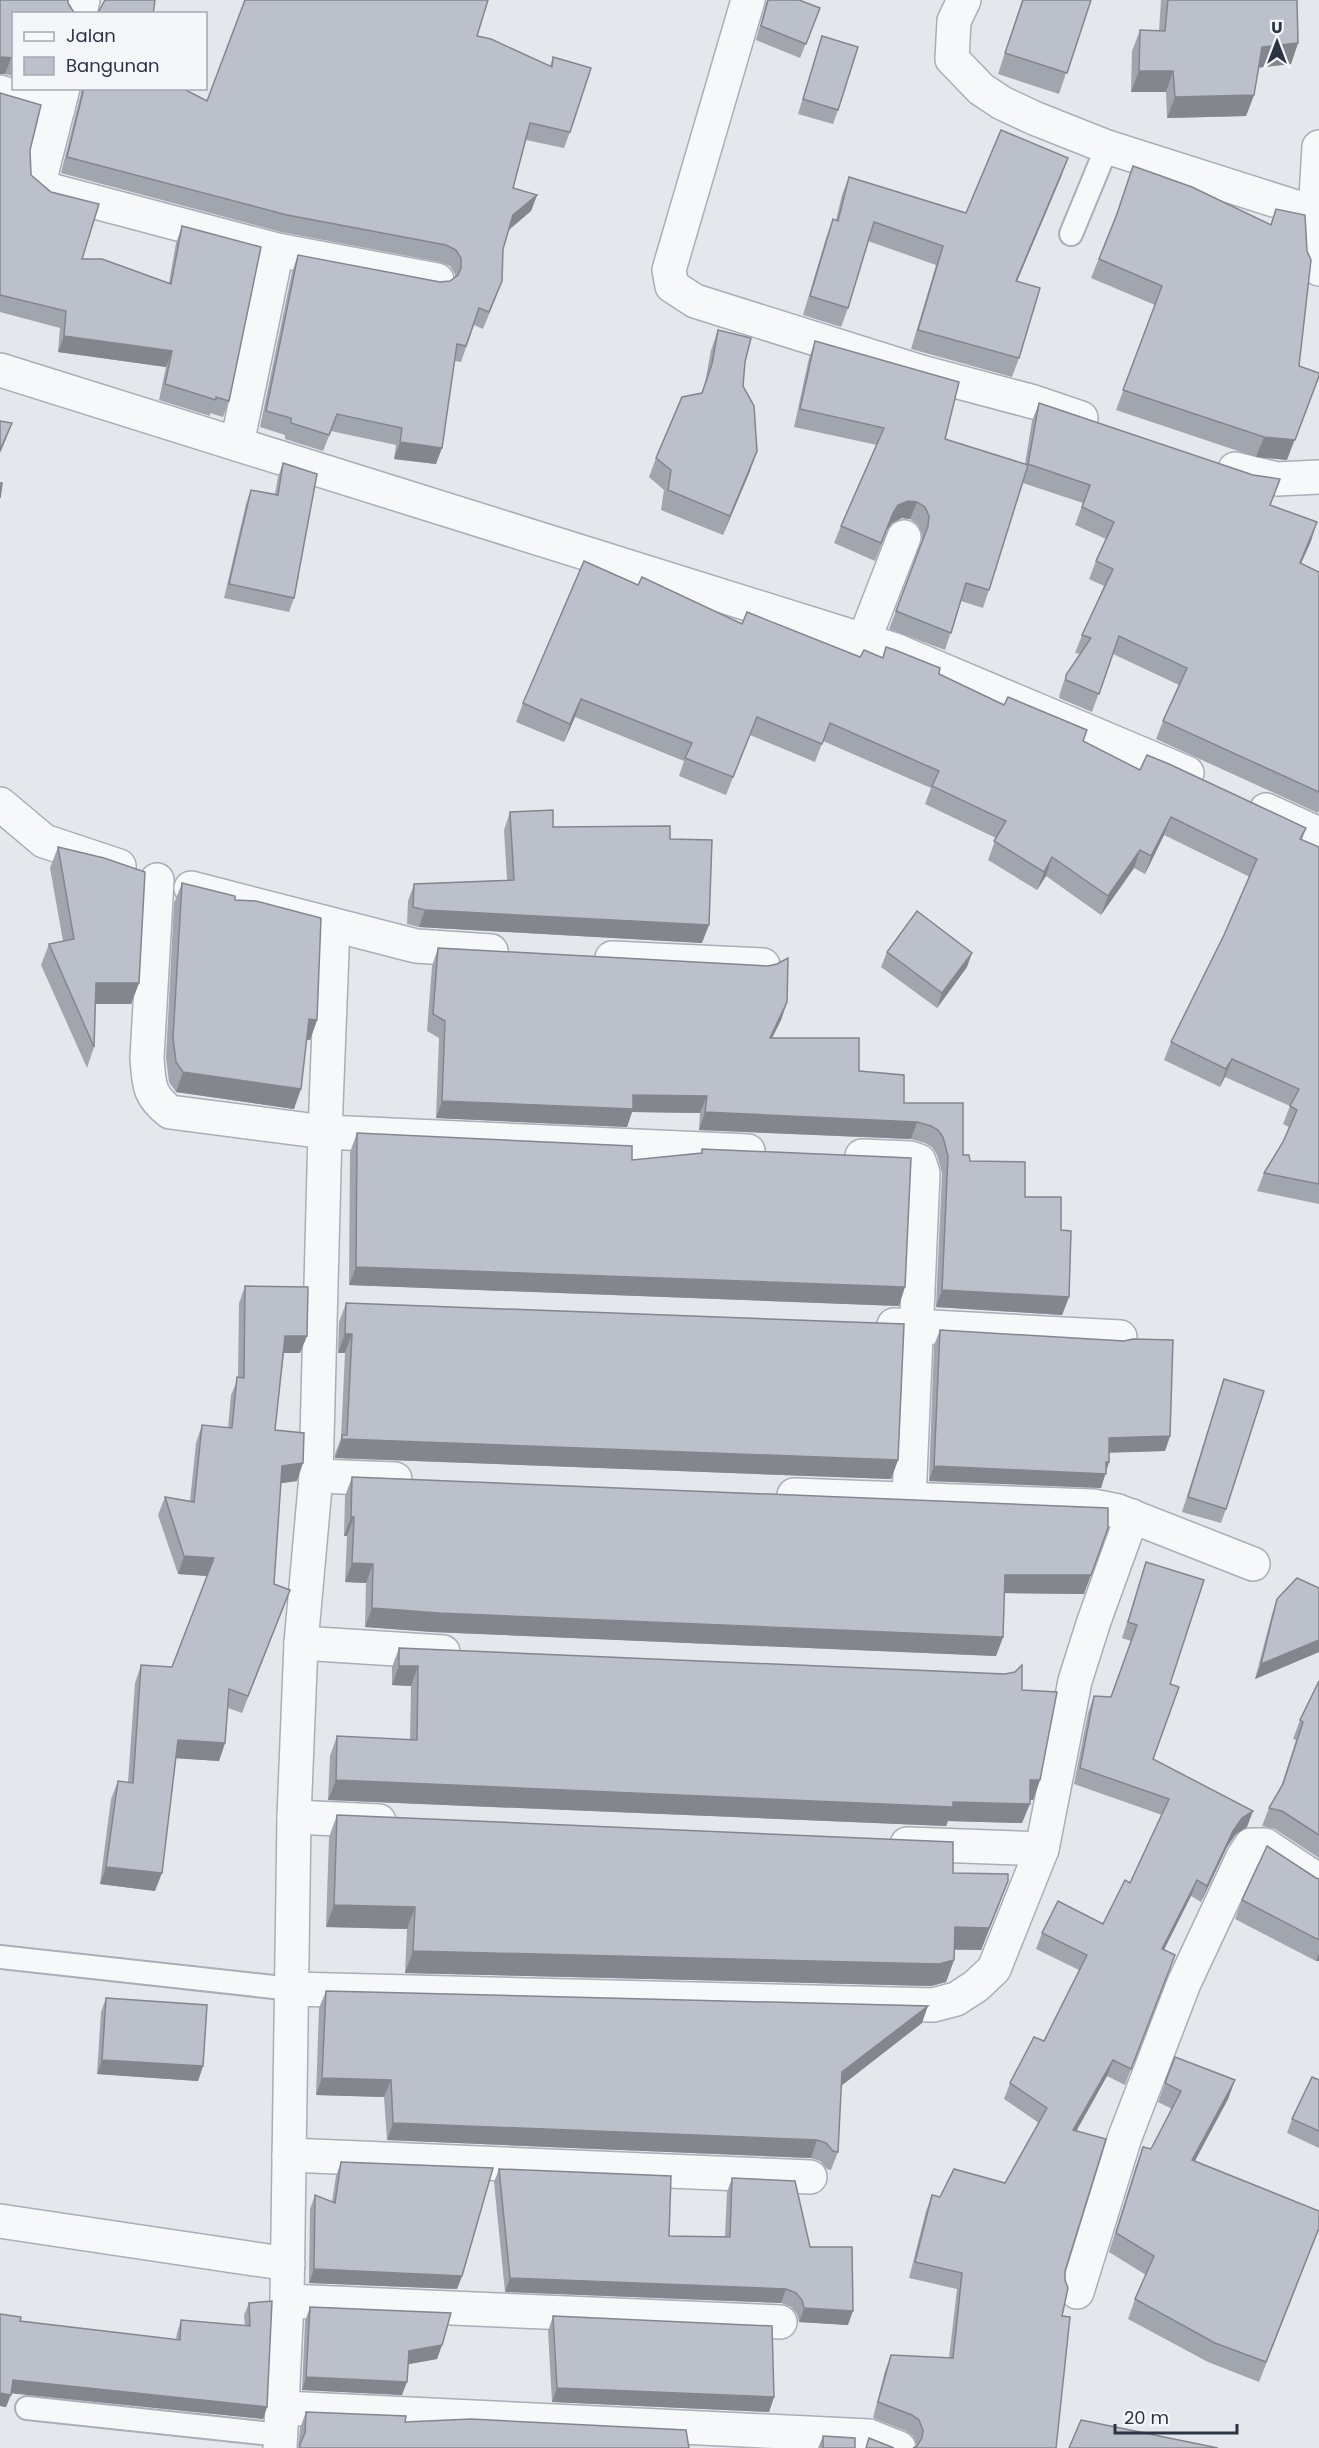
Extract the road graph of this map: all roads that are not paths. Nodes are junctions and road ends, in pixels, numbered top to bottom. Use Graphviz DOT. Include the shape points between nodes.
graph roads {
  1 [pos="748,0"];
  2 [pos="964,0"];
  3 [pos="0,92"];
  4 [pos="61,99"];
  5 [pos="1107,147"];
  6 [pos="1319,154"];
  7 [pos="1315,213"];
  8 [pos="1071,234"];
  9 [pos="277,250"];
  10 [pos="1319,269"];
  11 [pos="437,280"];
  12 [pos="0,370"];
  13 [pos="1110,428"];
  14 [pos="237,444"];
  15 [pos="1208,460"];
  16 [pos="1319,477"];
  17 [pos="904,537"];
  18 [pos="864,640"];
  19 [pos="0,804"];
  20 [pos="1319,834"];
  21 [pos="158,880"];
  22 [pos="333,925"];
  23 [pos="521,953"];
  24 [pos="588,957"];
  25 [pos="763,965"];
  26 [pos="325,1132"];
  27 [pos="780,1152"];
  28 [pos="828,1155"];
  29 [pos="320,1303"];
  30 [pos="356,1305"];
  31 [pos="868,1324"];
  32 [pos="915,1325"];
  33 [pos="1120,1337"];
  34 [pos="316,1476"];
  35 [pos="423,1480"];
  36 [pos="766,1494"];
  37 [pos="909,1500"];
  38 [pos="1132,1516"];
  39 [pos="1253,1564"];
  40 [pos="301,1643"];
  41 [pos="467,1653"];
  42 [pos="294,1817"];
  43 [pos="413,1822"];
  44 [pos="876,1842"];
  45 [pos="1042,1850"];
  46 [pos="1319,1881"];
  47 [pos="0,1957"];
  48 [pos="292,1989"];
  49 [pos="289,2155"];
  50 [pos="810,2176"];
  51 [pos="0,2221"];
  52 [pos="288,2264"];
  53 [pos="1077,2292"];
  54 [pos="287,2301"];
  55 [pos="780,2322"];
  56 [pos="27,2408"];
  57 [pos="281,2430"];
  58 [pos="605,2435"];
  59 [pos="899,2448"];
  1 -- 13 [label="street" via="669,270 672,286 695,301"];
  2 -- 5 [label="street" via="954,21 952,59 981,90 1034,118"];
  3 -- 4 [label="street"];
  4 -- 9 [label="street" via="42,171 42,183 50,190"];
  5 -- 7 [label="street"];
  5 -- 8 [label="lane"];
  6 -- 7 [label="street"];
  7 -- 10 [label="street"];
  9 -- 11 [label="street"];
  9 -- 14 [label="street"];
  12 -- 14 [label="street"];
  14 -- 18 [label="street"];
  15 -- 16 [label="street" via="1277,479"];
  17 -- 18 [label="street"];
  18 -- 20 [label="street" via="917,659"];
  19 -- 21 [label="street" via="44,841"];
  21 -- 22 [label="street"];
  21 -- 26 [label="street" via="147,1058 149,1085 156,1101 170,1112"];
  22 -- 23 [label="street" via="416,946"];
  22 -- 26 [label="street"];
  24 -- 25 [label="street"];
  26 -- 27 [label="street"];
  26 -- 29 [label="street"];
  28 -- 32 [label="street" via="919,1161"];
  29 -- 30 [label="street"];
  29 -- 34 [label="street"];
  31 -- 32 [label="street"];
  32 -- 33 [label="street"];
  32 -- 37 [label="street"];
  34 -- 35 [label="street"];
  34 -- 40 [label="street"];
  36 -- 37 [label="street"];
  37 -- 38 [label="street" via="1093,1506"];
  38 -- 39 [label="street"];
  38 -- 45 [label="street" via="1075,1681"];
  40 -- 41 [label="street"];
  40 -- 42 [label="street"];
  42 -- 43 [label="street"];
  42 -- 48 [label="street"];
  44 -- 45 [label="street"];
  45 -- 48 [label="street" via="994,1969 956,1999 933,2005"];
  46 -- 53 [label="street" via="1265,1845 1251,1845 1243,1857 1184,1983 1125,2137"];
  47 -- 48 [label="lane"];
  48 -- 49 [label="street"];
  49 -- 50 [label="street"];
  49 -- 52 [label="street"];
  51 -- 52 [label="street"];
  52 -- 54 [label="street"];
  54 -- 55 [label="street"];
  54 -- 57 [label="street"];
  56 -- 57 [label="lane"];
  57 -- 58 [label="street"];
  58 -- 59 [label="street" via="869,2436"];
}
